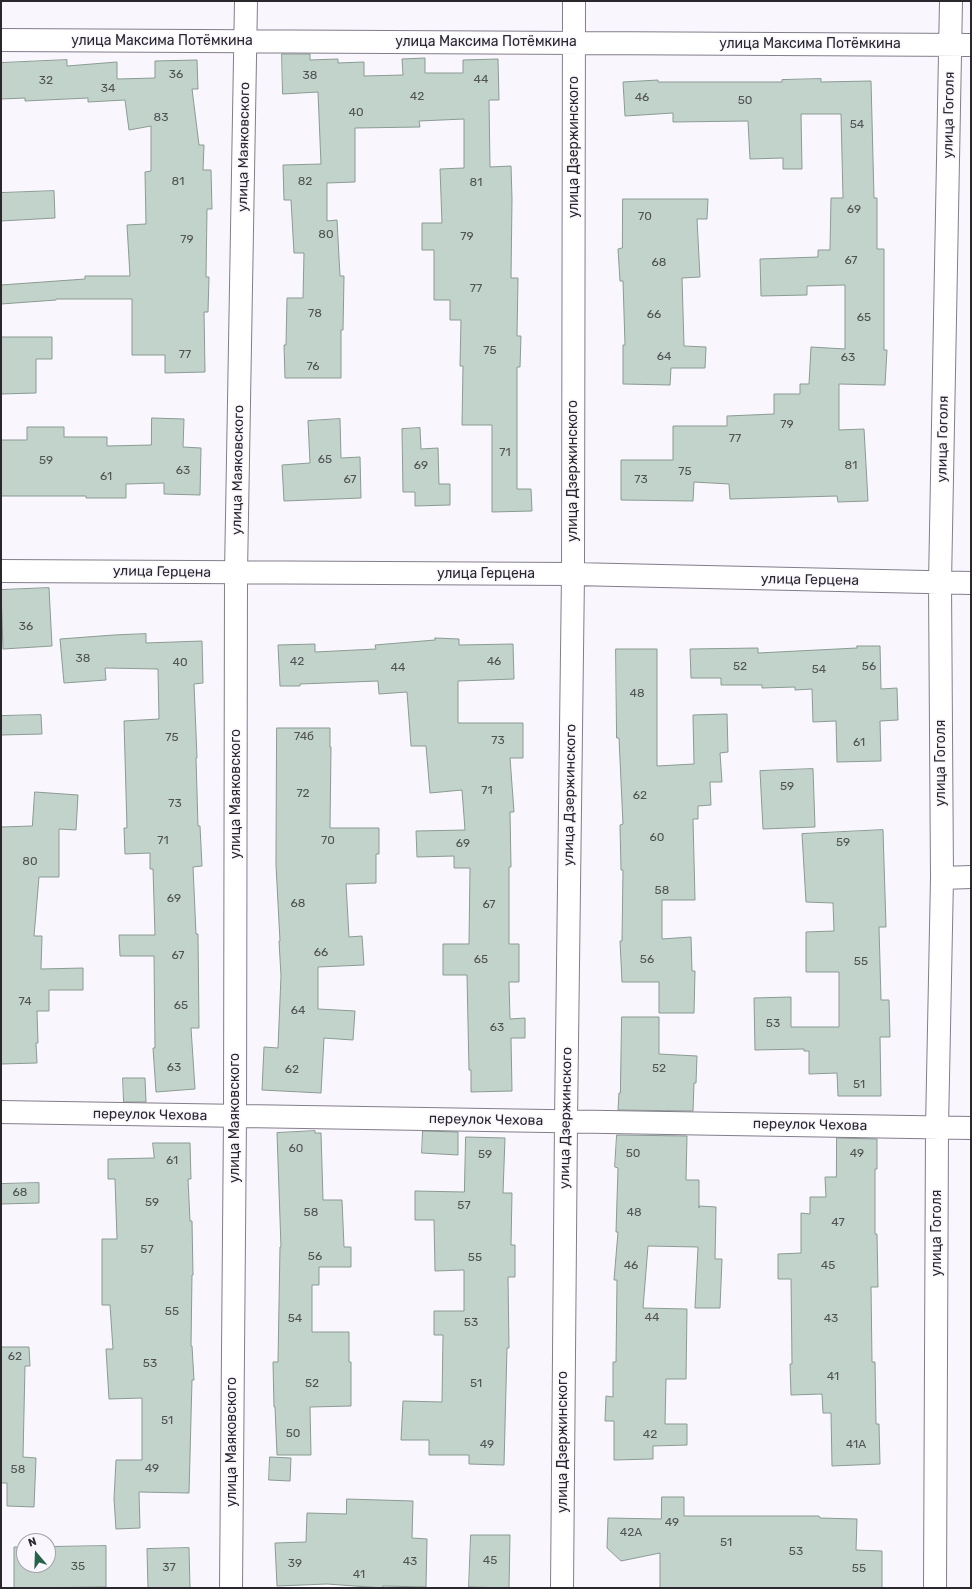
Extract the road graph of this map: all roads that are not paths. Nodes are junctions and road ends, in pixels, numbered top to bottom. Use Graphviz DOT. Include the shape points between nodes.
graph roads {
  1 [pos="246,1"];
  2 [pos="574,1"];
  3 [pos="951,1"];
  4 [pos="1,40"];
  5 [pos="246,41"];
  6 [pos="574,42"];
  7 [pos="961,45"];
  8 [pos="1,570"];
  9 [pos="236,573"];
  10 [pos="573,574"];
  11 [pos="940,582"];
  12 [pos="971,583"];
  13 [pos="971,877"];
  14 [pos="942,878"];
  15 [pos="1,1112"];
  16 [pos="235,1117"];
  17 [pos="566,1121"];
  18 [pos="937,1128"];
  19 [pos="971,1128"];
  20 [pos="231,1588"];
  21 [pos="562,1588"];
  22 [pos="935,1588"];
  1 -- 5 [label="street, улица Маяковского"];
  2 -- 6 [label="street, улица Дзержинского"];
  3 -- 7 [label="street, улица Гоголя"];
  4 -- 5 [label="street, улица Максима Потёмкина"];
  5 -- 6 [label="street, улица Максима Потёмкина"];
  5 -- 9 [label="street, улица Маяковского"];
  6 -- 7 [label="street, улица Максима Потёмкина"];
  6 -- 10 [label="street, улица Дзержинского"];
  7 -- 11 [label="street, улица Гоголя"];
  8 -- 9 [label="street, улица Герцена"];
  9 -- 10 [label="street, улица Герцена"];
  9 -- 16 [label="street, улица Маяковского"];
  10 -- 11 [label="street, улица Герцена"];
  10 -- 17 [label="street, улица Дзержинского"];
  11 -- 12 [label="street, улица Герцена"];
  11 -- 14 [label="street, улица Гоголя"];
  13 -- 14 [label="street"];
  14 -- 18 [label="street, улица Гоголя"];
  15 -- 16 [label="street, переулок Чехова"];
  16 -- 17 [label="street, переулок Чехова"];
  16 -- 20 [label="street, улица Маяковского"];
  17 -- 18 [label="street, переулок Чехова"];
  17 -- 21 [label="street, улица Дзержинского"];
  18 -- 19 [label="street, переулок Чехова"];
  18 -- 22 [label="street, улица Гоголя"];
}
